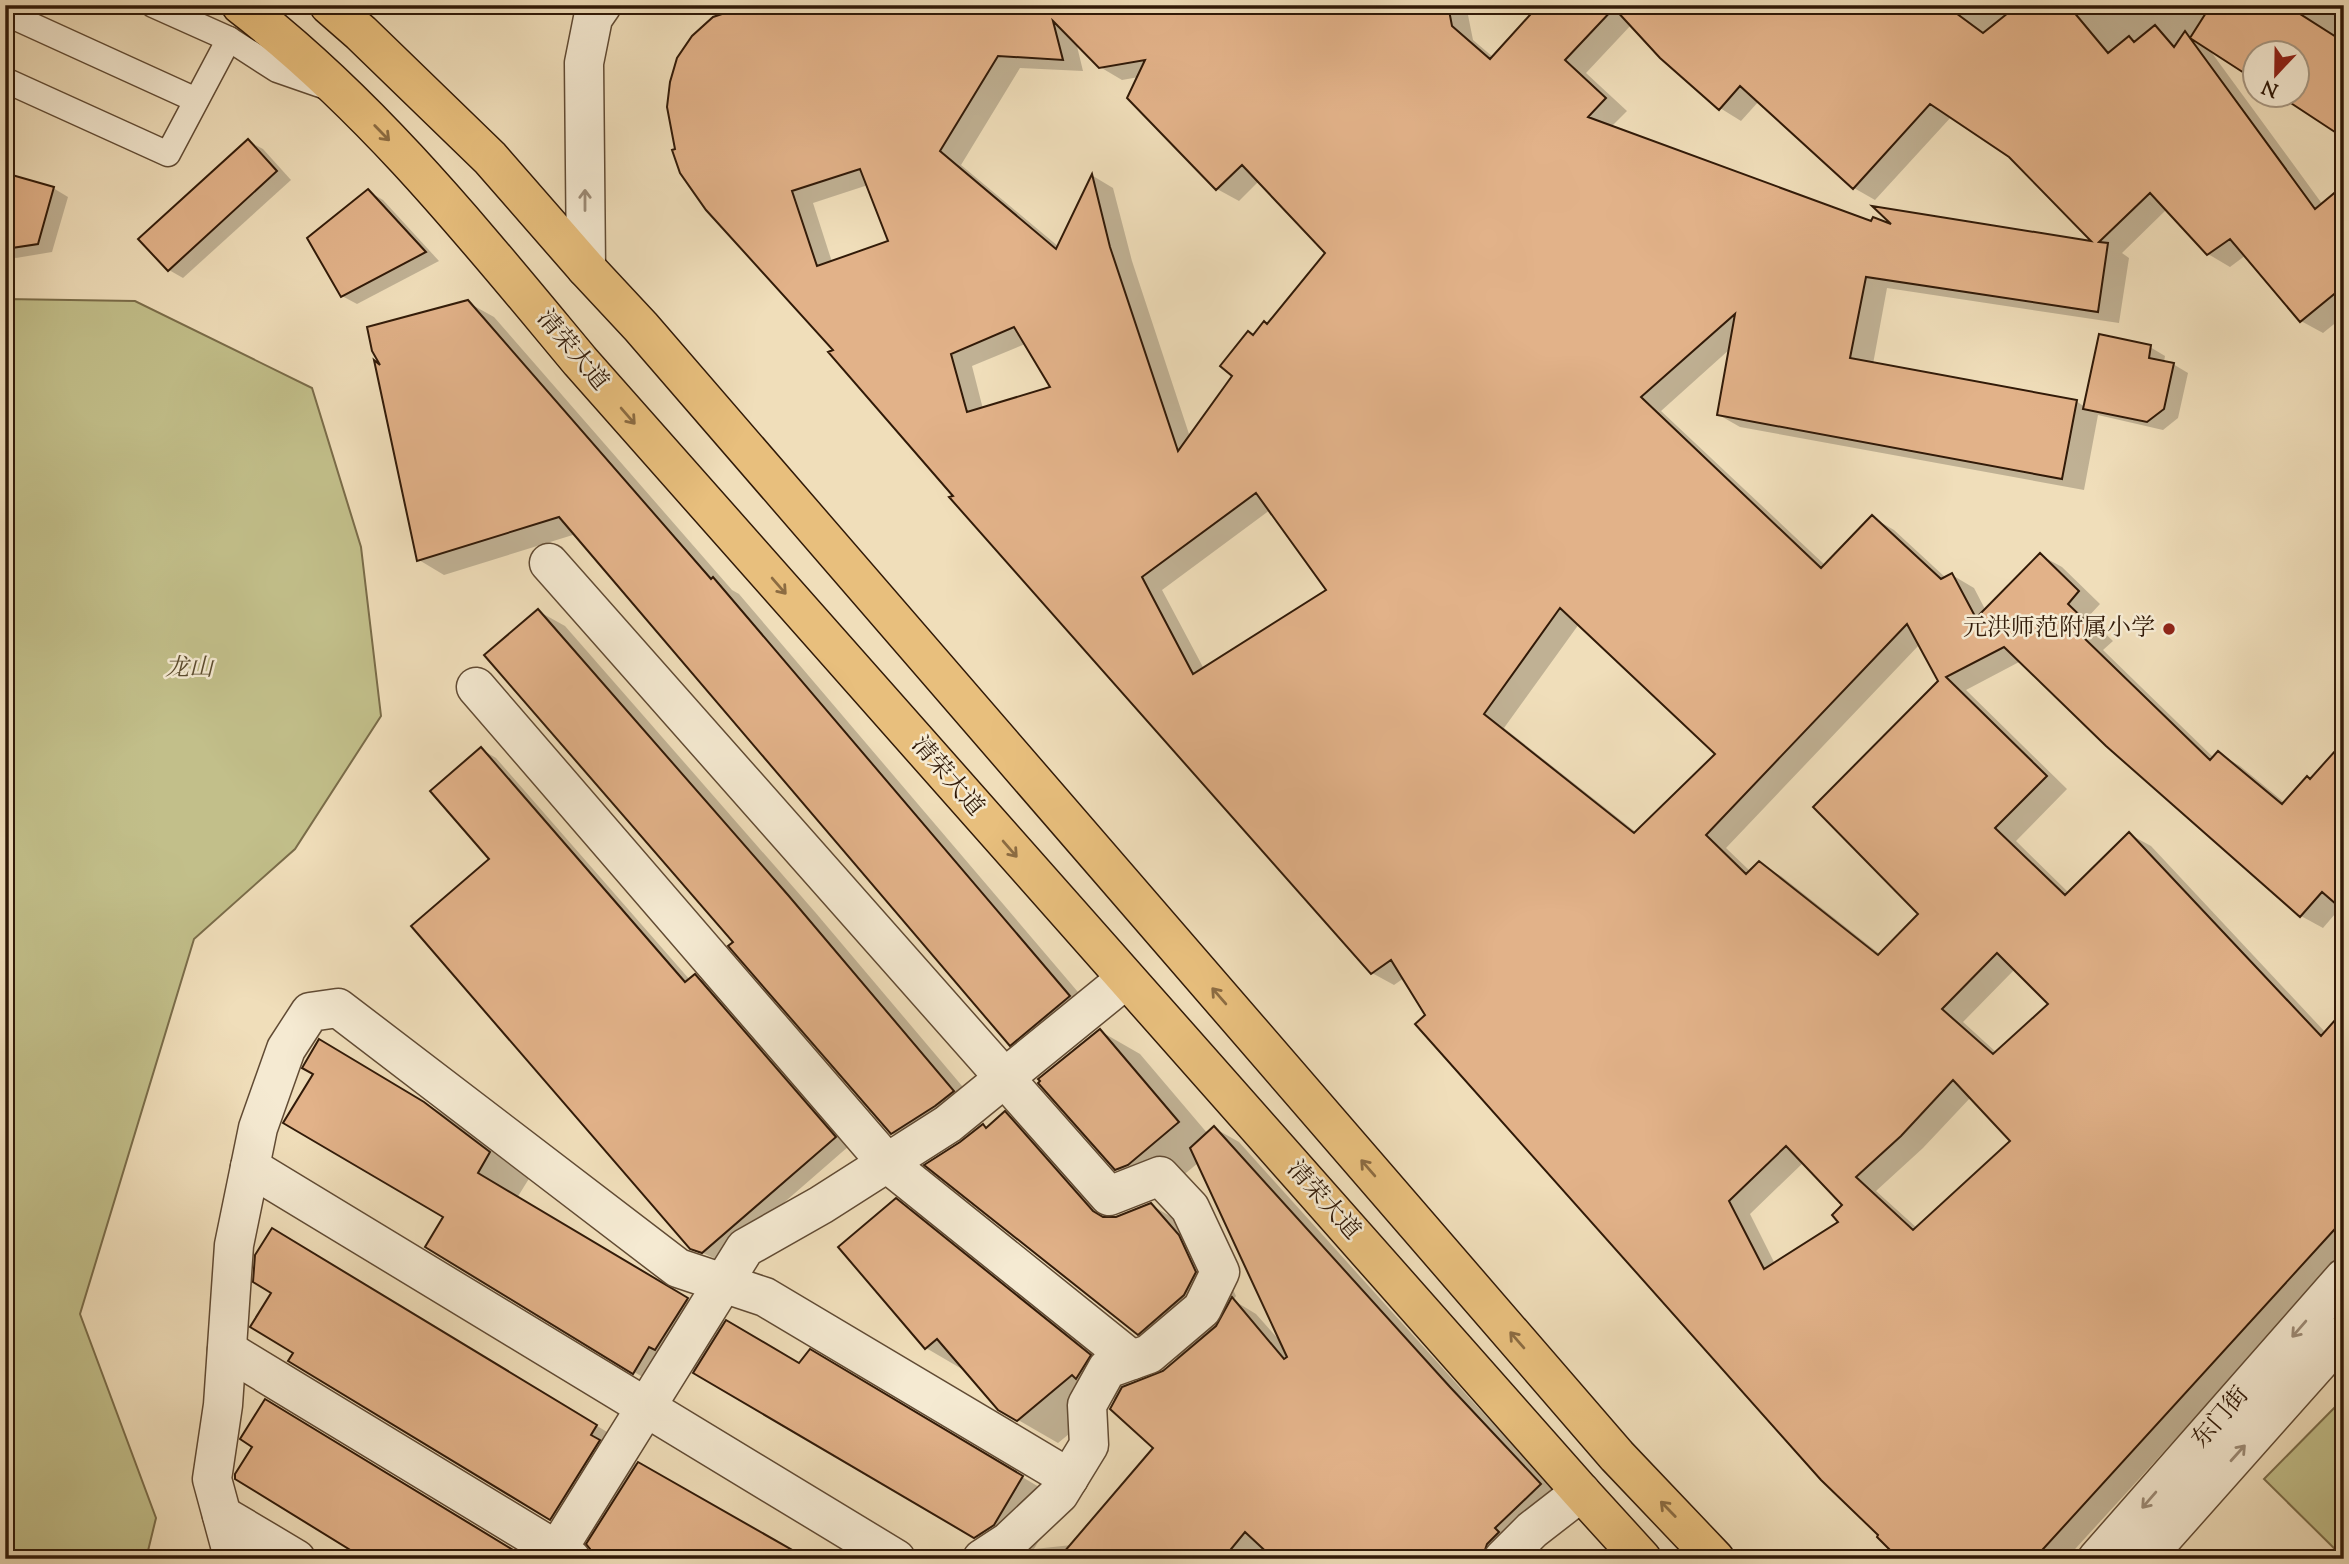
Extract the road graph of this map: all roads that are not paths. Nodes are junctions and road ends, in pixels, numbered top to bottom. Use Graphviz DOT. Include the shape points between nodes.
graph roads {
  1 [pos="153,5"];
  2 [pos="329,5"];
  3 [pos="602,5"];
  4 [pos="5,13"];
  5 [pos="235,22"];
  6 [pos="5,80"];
  7 [pos="196,100"];
  8 [pos="586,268"];
  9 [pos="549,563"];
  10 [pos="476,687"];
  11 [pos="1126,979"];
  12 [pos="1005,1078"];
  13 [pos="887,1163"];
  14 [pos="250,1167"];
  15 [pos="2344,1278"];
  16 [pos="723,1283"];
  17 [pos="2344,1334"];
  18 [pos="227,1350"];
  19 [pos="1132,1360"];
  20 [pos="646,1407"];
  21 [pos="1069,1478"];
  22 [pos="1581,1492"];
  23 [pos="222,1515"];
  24 [pos="564,1554"];
  25 [pos="228,1559"];
  26 [pos="296,1559"];
  27 [pos="896,1559"];
  28 [pos="982,1559"];
  29 [pos="1503,1559"];
  30 [pos="1642,1559"];
  31 [pos="1715,1559"];
  32 [pos="2097,1559"];
  33 [pos="2144,1559"];
  1 -- 5 [label="lane"];
  2 -- 8 [label="main road" via="490,158"];
  8 -- 3 [label="street, one-way" via="584,63 593,18"];
  4 -- 7 [label="lane"];
  5 -- 7 [label="lane"];
  5 -- 11 [label="main road, 清荣大道, one-way" via="343,93 438,191 580,361"];
  6 -- 7 [label="lane" via="168,154"];
  31 -- 8 [label="main road, one-way" via="1617,1456"];
  9 -- 12 [label="street"];
  10 -- 13 [label="street"];
  11 -- 12 [label="street"];
  11 -- 22 [label="main road, 清荣大道"];
  12 -- 13 [label="street" via="948,1124"];
  12 -- 19 [label="street" via="1109,1196 1160,1176 1190,1209 1220,1272 1202,1309 1149,1354"];
  13 -- 16 [label="street" via="745,1248"];
  13 -- 19 [label="street"];
  14 -- 16 [label="street" via="258,1128 286,1049 310,1012 338,1008 678,1268"];
  14 -- 18 [label="street" via="234,1245"];
  14 -- 20 [label="street"];
  15 -- 32 [label="street, 东门街, one-way"];
  16 -- 20 [label="street"];
  16 -- 21 [label="street" via="765,1297"];
  33 -- 17 [label="street, 东门街, one-way"];
  18 -- 23 [label="street" via="212,1479"];
  18 -- 24 [label="street"];
  19 -- 21 [label="street" via="1107,1369 1087,1405 1089,1445"];
  20 -- 24 [label="street"];
  20 -- 27 [label="street"];
  21 -- 28 [label="street" via="1059,1494"];
  22 -- 29 [label="street"];
  22 -- 30 [label="main road, 清荣大道"];
  23 -- 25 [label="street" via="231,1549"];
  23 -- 26 [label="street"];
}
